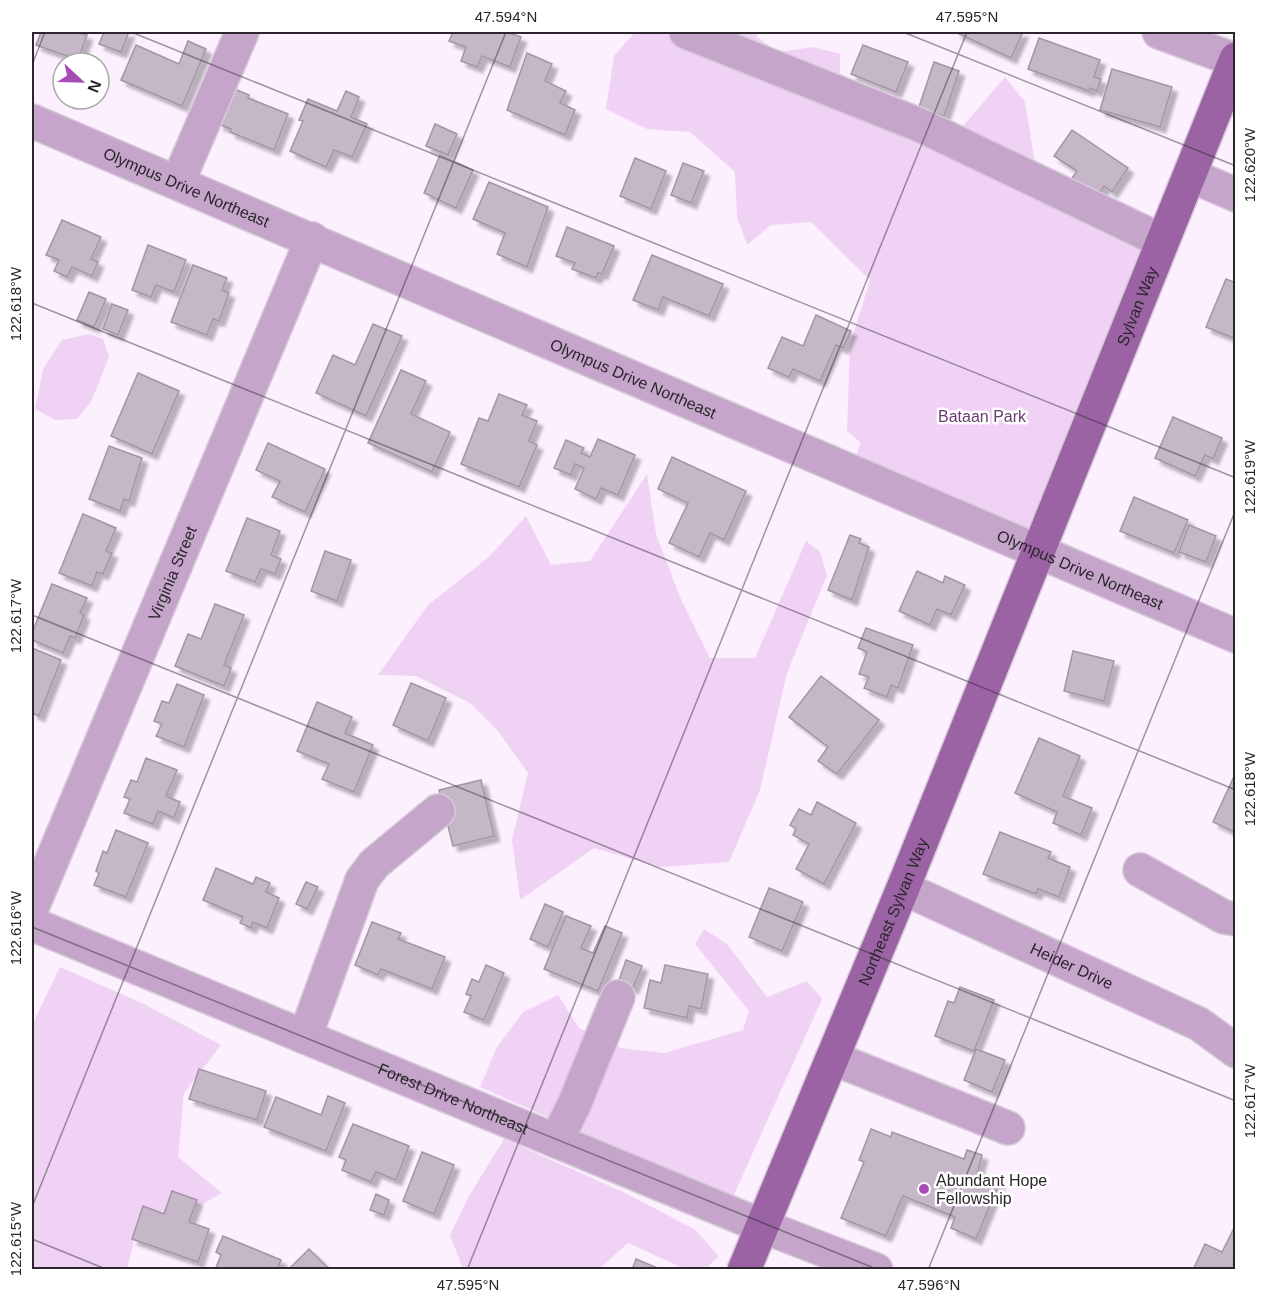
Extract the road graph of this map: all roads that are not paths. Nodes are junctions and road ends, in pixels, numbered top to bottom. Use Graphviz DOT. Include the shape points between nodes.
graph roads {
  1 [pos="242,32"];
  2 [pos="687,32"];
  3 [pos="1159,32"];
  4 [pos="1235,60"];
  5 [pos="32,121"];
  6 [pos="1190,175"];
  7 [pos="177,182"];
  8 [pos="1236,195"];
  9 [pos="312,239"];
  10 [pos="1162,241"];
  11 [pos="1037,552"];
  12 [pos="1236,636"];
  13 [pos="438,811"];
  14 [pos="1140,870"];
  15 [pos="903,888"];
  16 [pos="32,908"];
  17 [pos="1236,919"];
  18 [pos="32,924"];
  19 [pos="618,997"];
  20 [pos="305,1037"];
  21 [pos="1236,1051"];
  22 [pos="832,1058"];
  23 [pos="1008,1128"];
  24 [pos="556,1141"];
  25 [pos="762,1226"];
  26 [pos="744,1269"];
  27 [pos="876,1269"];
  1 -- 7 [label="street"];
  2 -- 10 [label="street" via="922,126"];
  3 -- 4 [label="street"];
  4 -- 6 [label="main road, Sylvan Way"];
  5 -- 7 [label="street, Olympus Drive Northeast"];
  6 -- 8 [label="street"];
  6 -- 10 [label="main road, Sylvan Way"];
  7 -- 9 [label="street, Olympus Drive Northeast"];
  9 -- 11 [label="street, Olympus Drive Northeast"];
  9 -- 16 [label="street, Virginia Street"];
  10 -- 11 [label="main road, Sylvan Way"];
  11 -- 12 [label="street, Olympus Drive Northeast"];
  11 -- 15 [label="main road, Northeast Sylvan Way"];
  13 -- 20 [label="street" via="374,864 362,880"];
  14 -- 17 [label="street" via="1224,918"];
  15 -- 21 [label="street, Heider Drive" via="1199,1024"];
  15 -- 22 [label="main road, Northeast Sylvan Way"];
  18 -- 20 [label="street, Forest Drive Northeast"];
  19 -- 24 [label="street"];
  20 -- 24 [label="street, Forest Drive Northeast"];
  22 -- 23 [label="street"];
  22 -- 25 [label="main road, Northeast Sylvan Way"];
  24 -- 25 [label="street, Forest Drive Northeast"];
  25 -- 26 [label="main road, Northeast Sylvan Way"];
  25 -- 27 [label="street, Forest Drive Northeast"];
}
